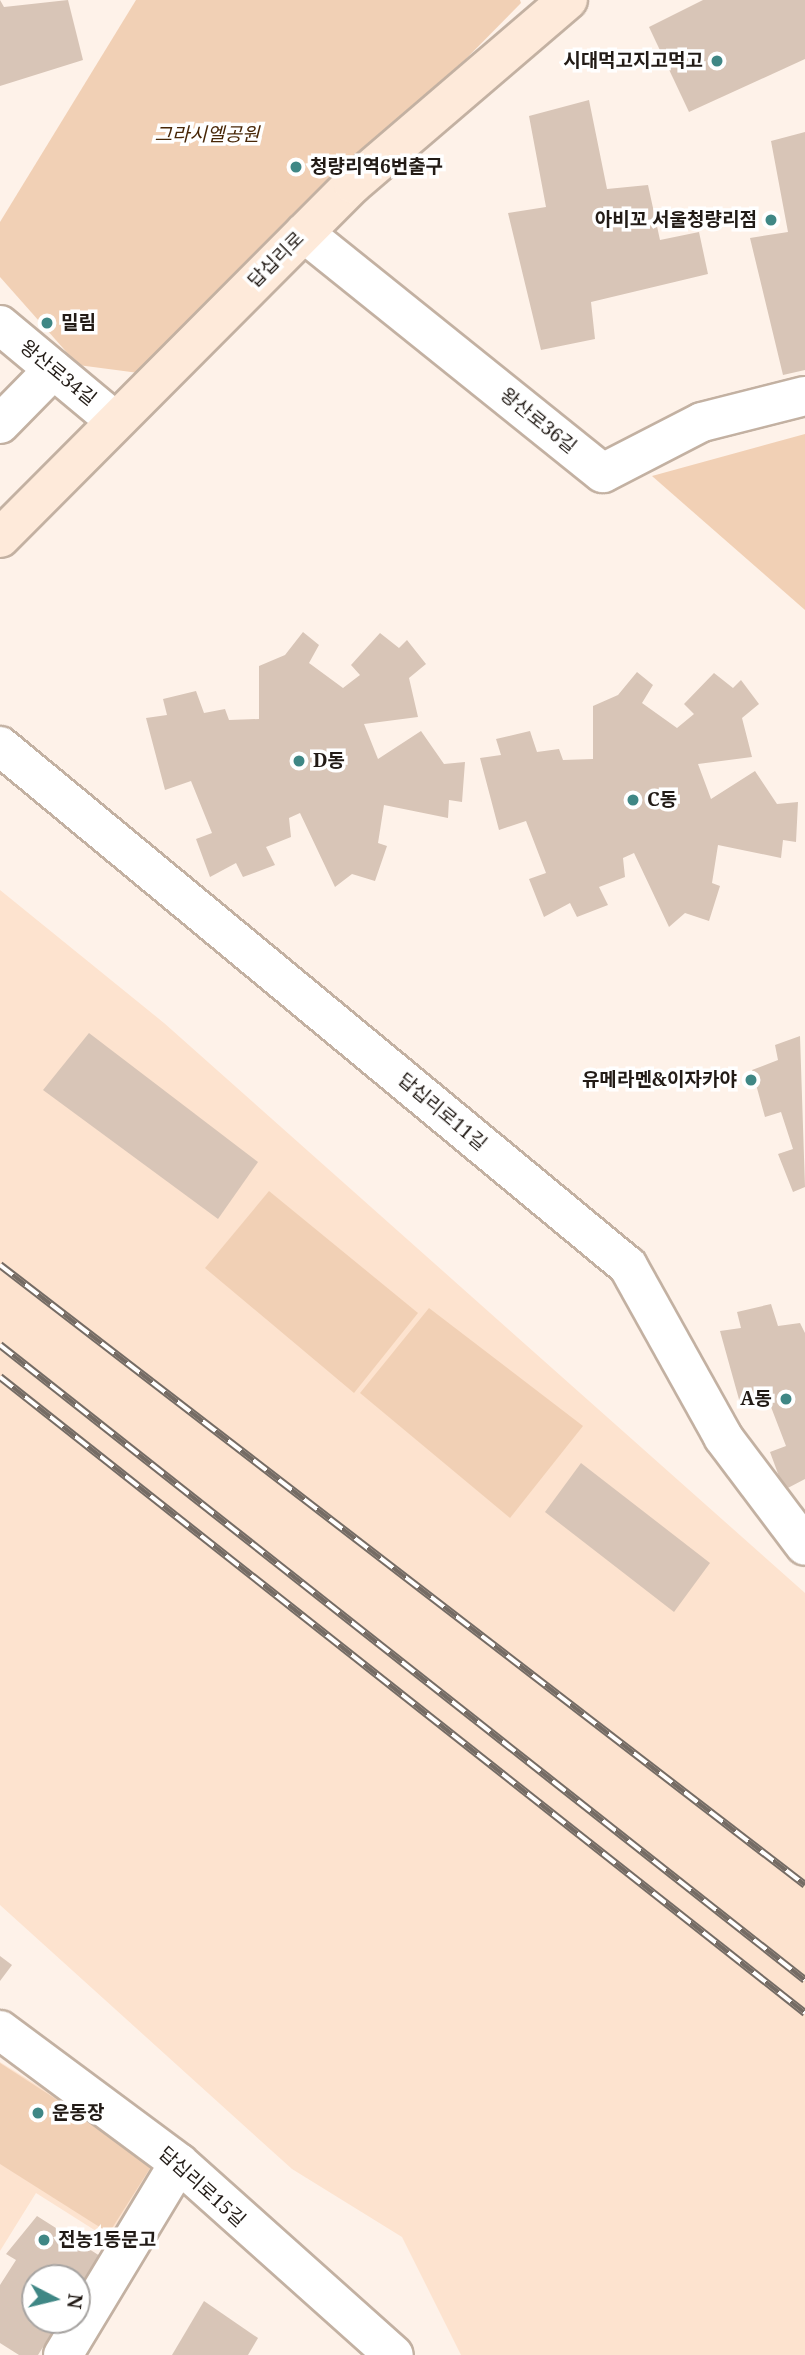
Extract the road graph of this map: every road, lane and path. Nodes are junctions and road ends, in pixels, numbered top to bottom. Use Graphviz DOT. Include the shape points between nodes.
graph roads {
  1 [pos="567,0"];
  2 [pos="304,233"];
  3 [pos="1,326"];
  4 [pos="53,370"];
  5 [pos="805,396"];
  6 [pos="114,420"];
  7 [pos="0,424"];
  8 [pos="0,538"];
  9 [pos="0,746"];
  10 [pos="805,1546"];
  11 [pos="0,2030"];
  12 [pos="179,2163"];
  13 [pos="63,2355"];
  14 [pos="394,2355"];
  1 -- 2 [label="main road, 답십리로"];
  2 -- 5 [label="street, 왕산로36길" via="603,473 702,422"];
  2 -- 6 [label="main road, 답십리로"];
  3 -- 4 [label="street, 왕산로34길"];
  4 -- 6 [label="street, 왕산로34길"];
  4 -- 7 [label="street"];
  6 -- 8 [label="main road, 답십리로"];
  9 -- 10 [label="street, 답십리로11길" via="628,1266 723,1437"];
  11 -- 12 [label="street, 답십리로15길"];
  12 -- 13 [label="street"];
  12 -- 14 [label="street, 답십리로15길"];
}
